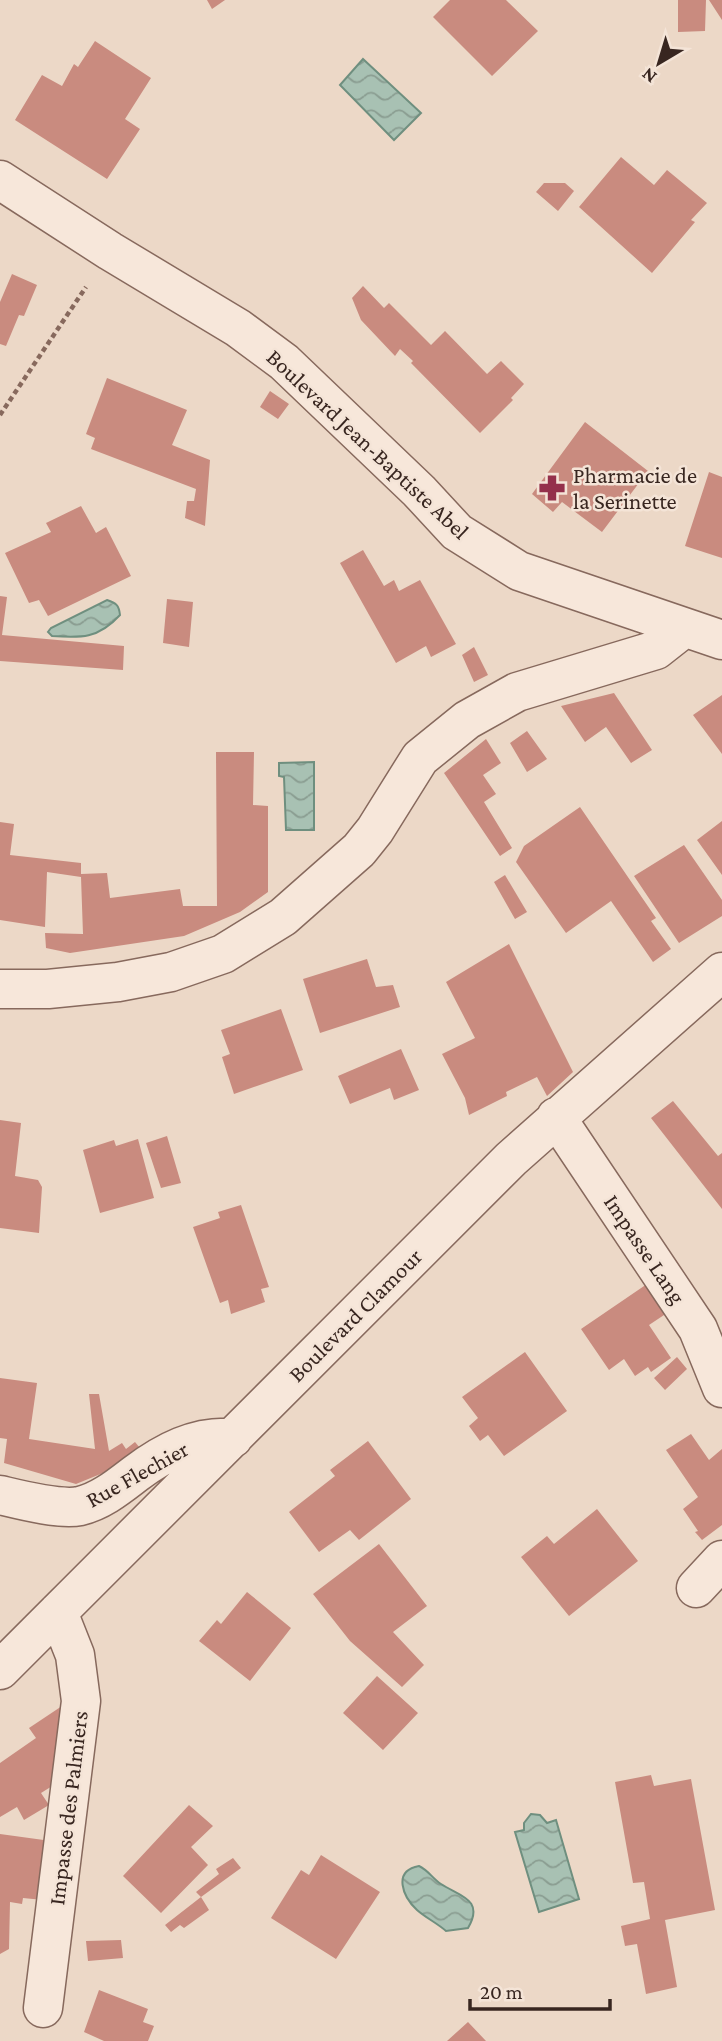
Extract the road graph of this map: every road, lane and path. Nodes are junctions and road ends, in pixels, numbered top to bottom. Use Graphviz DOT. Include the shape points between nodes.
graph roads {
  1 [pos="0,180"];
  2 [pos="110,251"];
  3 [pos="0,415"];
  4 [pos="684,628"];
  5 [pos="722,640"];
  6 [pos="722,972"];
  7 [pos="0,989"];
  8 [pos="556,1117"];
  9 [pos="722,1388"];
  10 [pos="233,1438"];
  11 [pos="0,1495"];
  12 [pos="722,1560"];
  13 [pos="696,1588"];
  14 [pos="58,1612"];
  15 [pos="0,1670"];
  16 [pos="43,2008"];
  1 -- 2 [label="street, Boulevard Jean-Baptiste Abel"];
  2 -- 3 [label="path"];
  2 -- 4 [label="street, Boulevard Jean-Baptiste Abel" via="238,328 284,362 457,533 519,571"];
  4 -- 5 [label="street, Boulevard Jean-Baptiste Abel"];
  4 -- 7 [label="street" via="656,650 517,692 467,720 420,758 359,850 293,910 223,954 171,972 118,982"];
  6 -- 8 [label="street, Boulevard Clamour"];
  8 -- 9 [label="street, Impasse Lang" via="698,1329"];
  8 -- 10 [label="street, Boulevard Clamour"];
  10 -- 11 [label="street, Rue Flechier" via="207,1438 179,1447 116,1490 76,1507"];
  10 -- 14 [label="street, Boulevard Clamour"];
  12 -- 13 [label="street"];
  14 -- 15 [label="street, Boulevard Clamour"];
  14 -- 16 [label="street, Impasse des Palmiers" via="75,1655 81,1701"];
}
